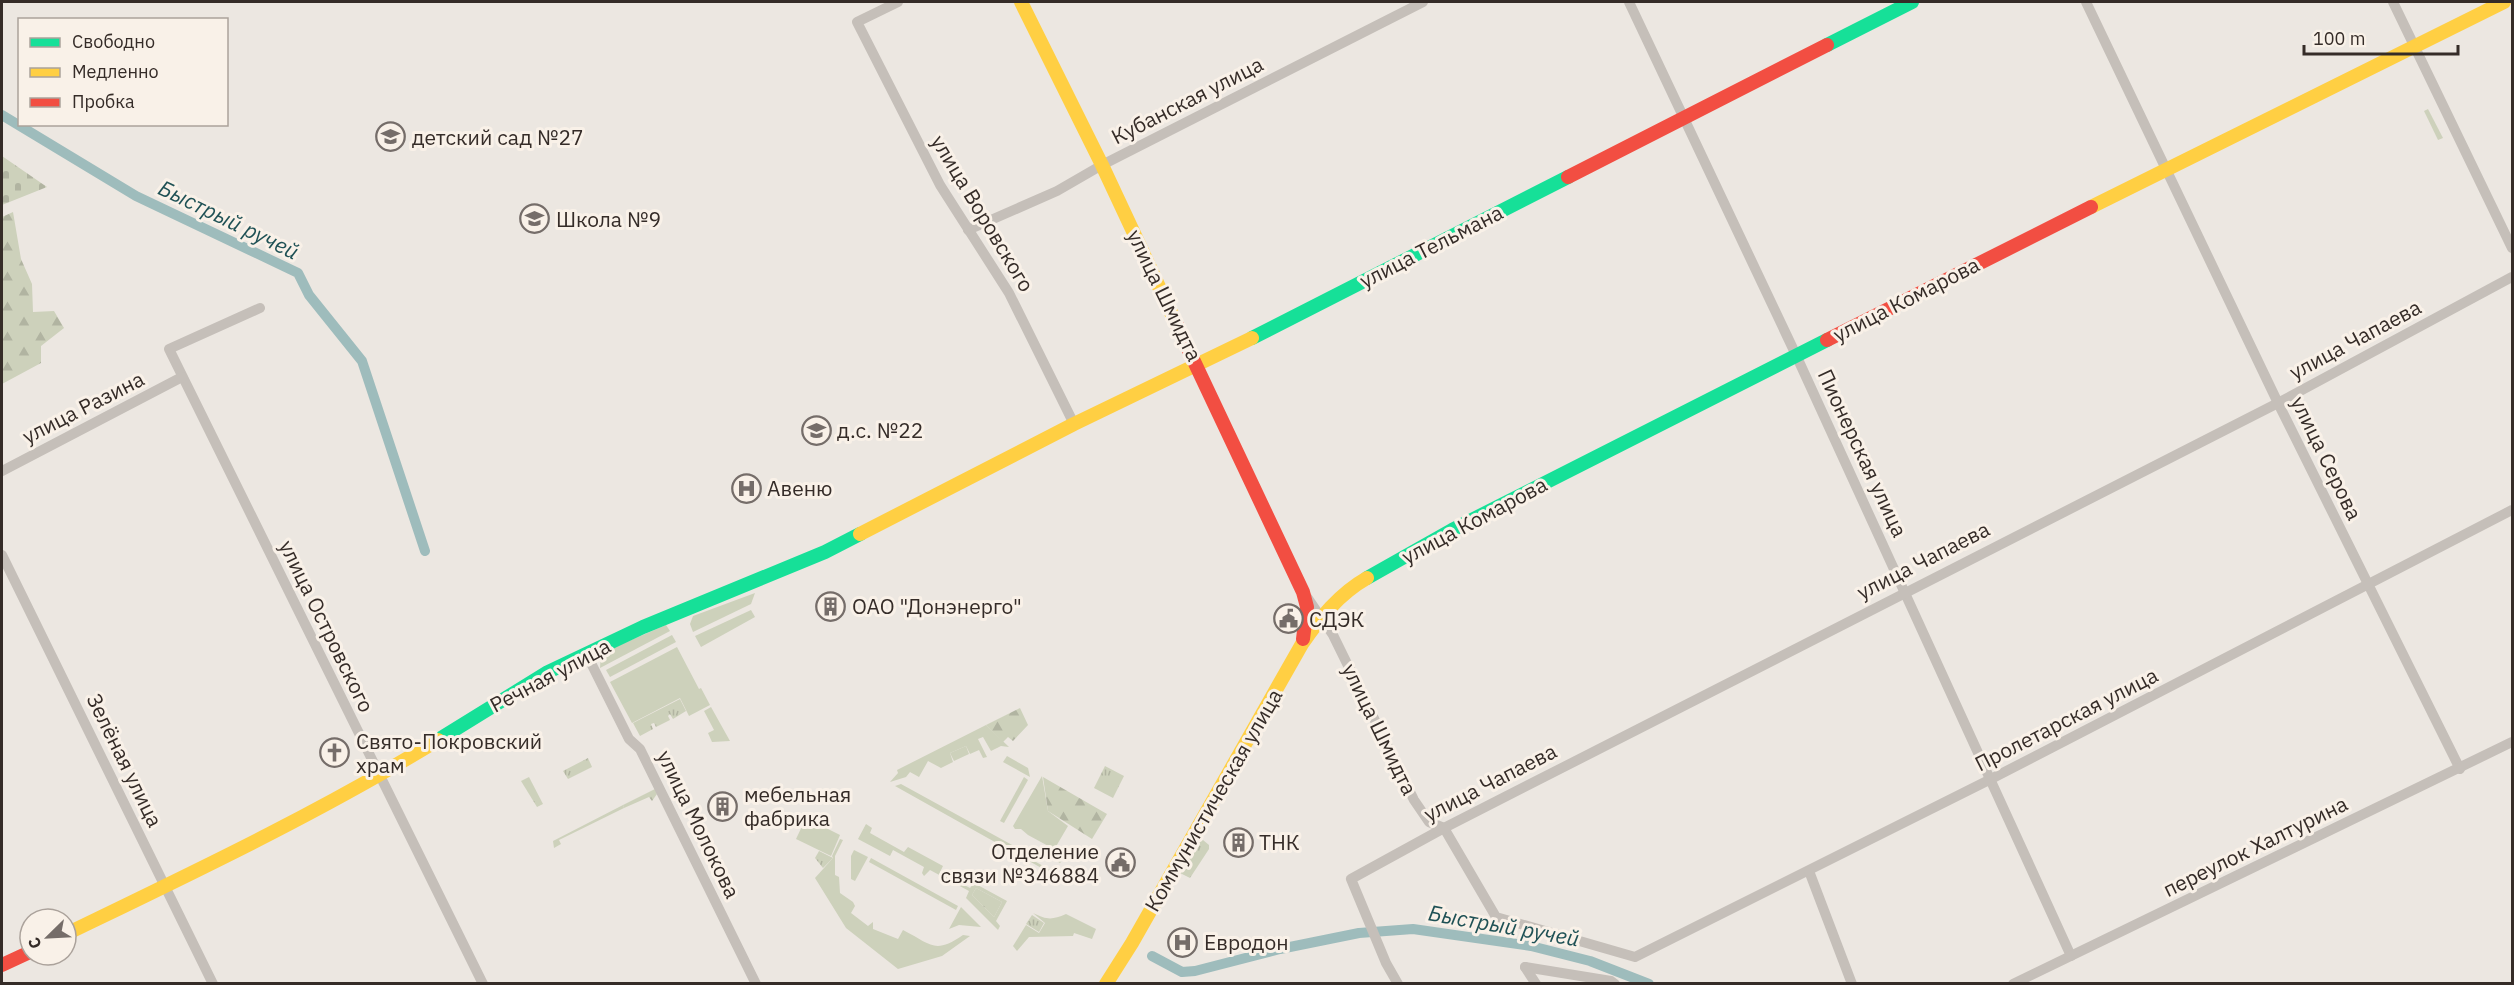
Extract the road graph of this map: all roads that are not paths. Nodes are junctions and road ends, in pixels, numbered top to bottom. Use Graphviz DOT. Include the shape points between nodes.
graph roads {
  1 [pos="898,2"];
  2 [pos="1021,2"];
  3 [pos="1423,2"];
  4 [pos="1629,2"];
  5 [pos="1912,2"];
  6 [pos="2086,2"];
  7 [pos="2393,2"];
  8 [pos="2504,2"];
  9 [pos="2414,46"];
  10 [pos="1684,117"];
  11 [pos="1102,165"];
  12 [pos="2166,169"];
  13 [pos="968,230"];
  14 [pos="2512,248"];
  15 [pos="2512,277"];
  16 [pos="260,308"];
  17 [pos="1796,355"];
  18 [pos="1197,364"];
  19 [pos="182,377"];
  20 [pos="2278,403"];
  21 [pos="1074,424"];
  22 [pos="2,471"];
  23 [pos="949,488"];
  24 [pos="2512,510"];
  25 [pos="2,555"];
  26 [pos="2369,586"];
  27 [pos="1303,591"];
  28 [pos="1905,591"];
  29 [pos="1321,617"];
  30 [pos="1302,644"];
  31 [pos="586,653"];
  32 [pos="2512,742"];
  33 [pos="2460,769"];
  34 [pos="379,776"];
  35 [pos="1989,780"];
  36 [pos="1443,828"];
  37 [pos="1809,871"];
  38 [pos="165,886"];
  39 [pos="78,928"];
  40 [pos="2071,956"];
  41 [pos="18,958"];
  42 [pos="2,965"];
  43 [pos="213,984"];
  44 [pos="483,984"];
  45 [pos="756,984"];
  46 [pos="1106,984"];
  47 [pos="1398,984"];
  48 [pos="1536,984"];
  49 [pos="1615,984"];
  50 [pos="1852,984"];
  51 [pos="2013,984"];
  1 -- 13 [label="street, улица Воровского" via="857,22 940,185"];
  2 -- 11 [label="street, улица Шмидта"];
  3 -- 11 [label="street, Кубанская улица"];
  4 -- 10 [label="street, Пионерская улица"];
  5 -- 10 [label="street, улица Тельмана"];
  6 -- 12 [label="street, улица Серова"];
  7 -- 9 [label="street"];
  8 -- 9 [label="street, улица Комарова"];
  9 -- 12 [label="street, улица Комарова"];
  9 -- 14 [label="street"];
  10 -- 17 [label="street, Пионерская улица"];
  10 -- 18 [label="street, улица Тельмана"];
  11 -- 13 [label="street, Кубанская улица" via="1058,191"];
  11 -- 18 [label="street, улица Шмидта"];
  12 -- 17 [label="street, улица Комарова"];
  12 -- 20 [label="street, улица Серова"];
  13 -- 21 [label="street, улица Воровского" via="1009,293"];
  15 -- 20 [label="street, улица Чапаева"];
  16 -- 19 [label="street, улица Островского" via="169,349"];
  17 -- 28 [label="street, Пионерская улица"];
  17 -- 29 [label="street, улица Комарова" via="1411,552 1350,588"];
  18 -- 21 [label="street, улица Тельмана"];
  18 -- 27 [label="street, улица Шмидта"];
  19 -- 22 [label="street, улица Разина"];
  19 -- 34 [label="street, улица Островского"];
  20 -- 26 [label="street, улица Серова"];
  20 -- 28 [label="street, улица Чапаева"];
  21 -- 23 [label="street, улица Тельмана"];
  23 -- 31 [label="street, Речная улица" via="809,560"];
  24 -- 26 [label="street, Пролетарская улица"];
  25 -- 38 [label="street, Зелёная улица"];
  26 -- 33 [label="street, улица Серова"];
  26 -- 35 [label="street, Пролетарская улица"];
  27 -- 29 [label="street, улица Шмидта"];
  27 -- 30 [label="street, улица Шмидта" via="1306,607"];
  28 -- 35 [label="street, Пионерская улица"];
  28 -- 36 [label="street, улица Чапаева"];
  29 -- 30 [label="street, Коммунистическая улица"];
  29 -- 36 [label="street, улица Шмидта" via="1414,800 1429,822"];
  30 -- 46 [label="street, Коммунистическая улица"];
  31 -- 34 [label="street, Речная улица" via="512,692"];
  31 -- 45 [label="street, улица Молокова" via="629,739 640,749"];
  32 -- 33 [label="street, переулок Халтурина"];
  33 -- 40 [label="street, переулок Халтурина"];
  34 -- 38 [label="street, Речная улица"];
  34 -- 44 [label="street, улица Островского"];
  35 -- 37 [label="street, Пролетарская улица"];
  35 -- 40 [label="street, Пионерская улица"];
  36 -- 37 [label="street, Пролетарская улица" via="1496,917 1635,957"];
  36 -- 47 [label="street, улица Чапаева" via="1351,879"];
  37 -- 50 [label="street"];
  38 -- 39 [label="street, Речная улица"];
  38 -- 43 [label="street, Зелёная улица"];
  40 -- 51 [label="street, переулок Халтурина"];
  41 -- 42 [label="street"];
  48 -- 49 [label="street" via="1526,967"];
}
